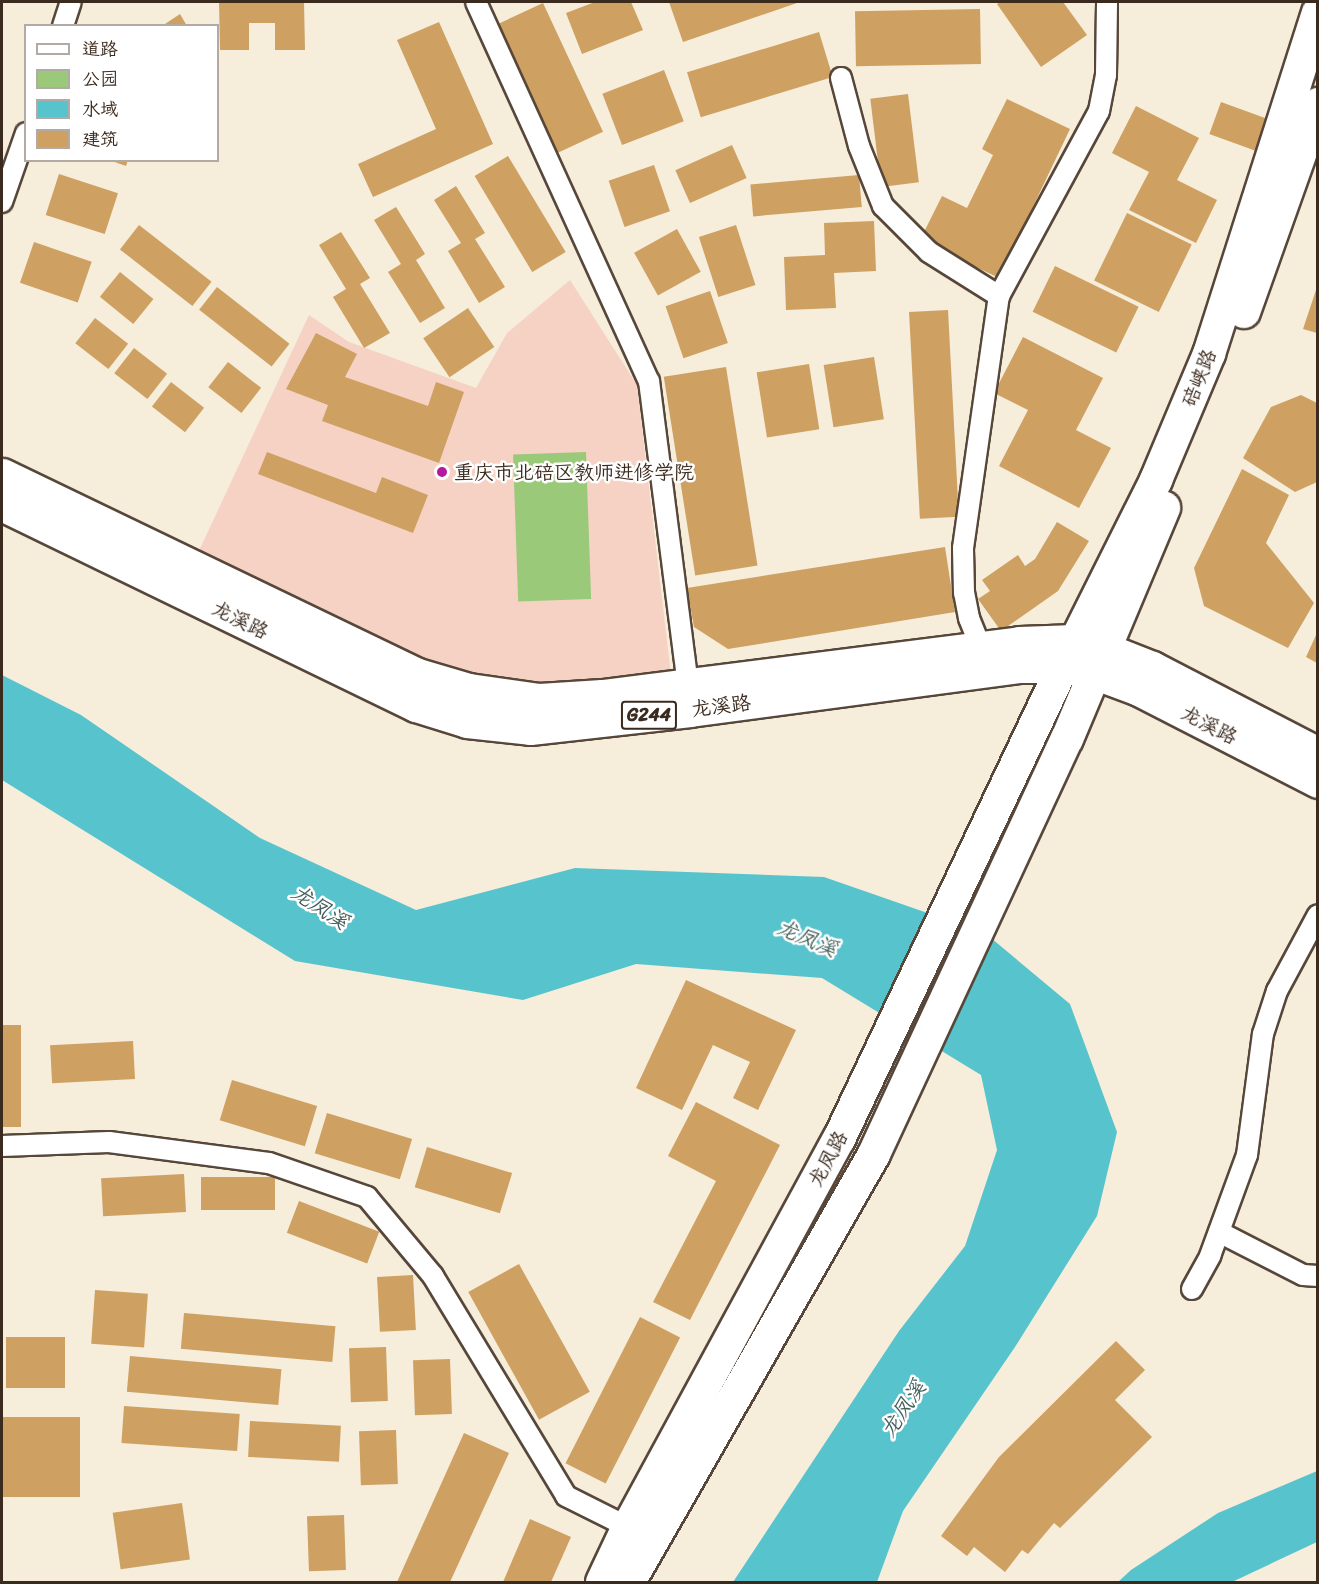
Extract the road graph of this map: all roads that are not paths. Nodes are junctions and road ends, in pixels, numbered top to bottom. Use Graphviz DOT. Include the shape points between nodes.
graph roads {
  1 [pos="71,2"];
  2 [pos="476,2"];
  3 [pos="1107,2"];
  4 [pos="1317,13"];
  5 [pos="64,24"];
  6 [pos="841,78"];
  7 [pos="1317,104"];
  8 [pos="24,139"];
  9 [pos="2,202"];
  10 [pos="999,296"];
  11 [pos="2,475"];
  12 [pos="2,504"];
  13 [pos="981,648"];
  14 [pos="1084,657"];
  15 [pos="688,685"];
  16 [pos="1035,725"];
  17 [pos="1067,739"];
  18 [pos="1317,754"];
  19 [pos="1317,781"];
  20 [pos="1317,915"];
  21 [pos="1311,940"];
  22 [pos="2,1146"];
  23 [pos="1219,1232"];
  24 [pos="1317,1276"];
  25 [pos="1192,1289"];
  26 [pos="628,1527"];
  27 [pos="602,1582"];
  28 [pos="629,1582"];
  1 -- 5 [label="street"];
  2 -- 15 [label="street" via="649,381"];
  3 -- 10 [label="street" via="1106,75 1099,111"];
  4 -- 14 [label="main road, 碚峡路" via="1209,354"];
  6 -- 10 [label="street" via="859,146 883,206 929,252"];
  7 -- 14 [label="main road, 碚峡路" via="1226,362"];
  8 -- 9 [label="street"];
  10 -- 13 [label="street" via="963,548 964,593"];
  11 -- 15 [label="highway, 龙溪路 / G244" via="417,675 468,690 539,700"];
  12 -- 14 [label="highway, 龙溪路 / G244" via="416,705 467,721 530,728"];
  13 -- 14 [label="highway, 龙溪路 / G244" via="1019,643"];
  13 -- 15 [label="highway, 龙溪路 / G244"];
  14 -- 16 [label="main road, 碚峡路"];
  14 -- 17 [label="main road, 碚峡路"];
  14 -- 18 [label="highway, 龙溪路 / G244" via="1152,668"];
  14 -- 19 [label="highway, 龙溪路 / G244"];
  16 -- 26 [label="main road, 龙凤路" via="839,1139"];
  17 -- 28 [label="main road, 龙凤路" via="874,1154"];
  20 -- 21 [label="street"];
  21 -- 23 [label="street" via="1277,991 1263,1034 1246,1155"];
  22 -- 26 [label="street" via="109,1142 268,1163 367,1197 433,1276 566,1497"];
  23 -- 24 [label="street" via="1303,1275"];
  23 -- 25 [label="street"];
  26 -- 27 [label="main road, 龙凤路"];
}
